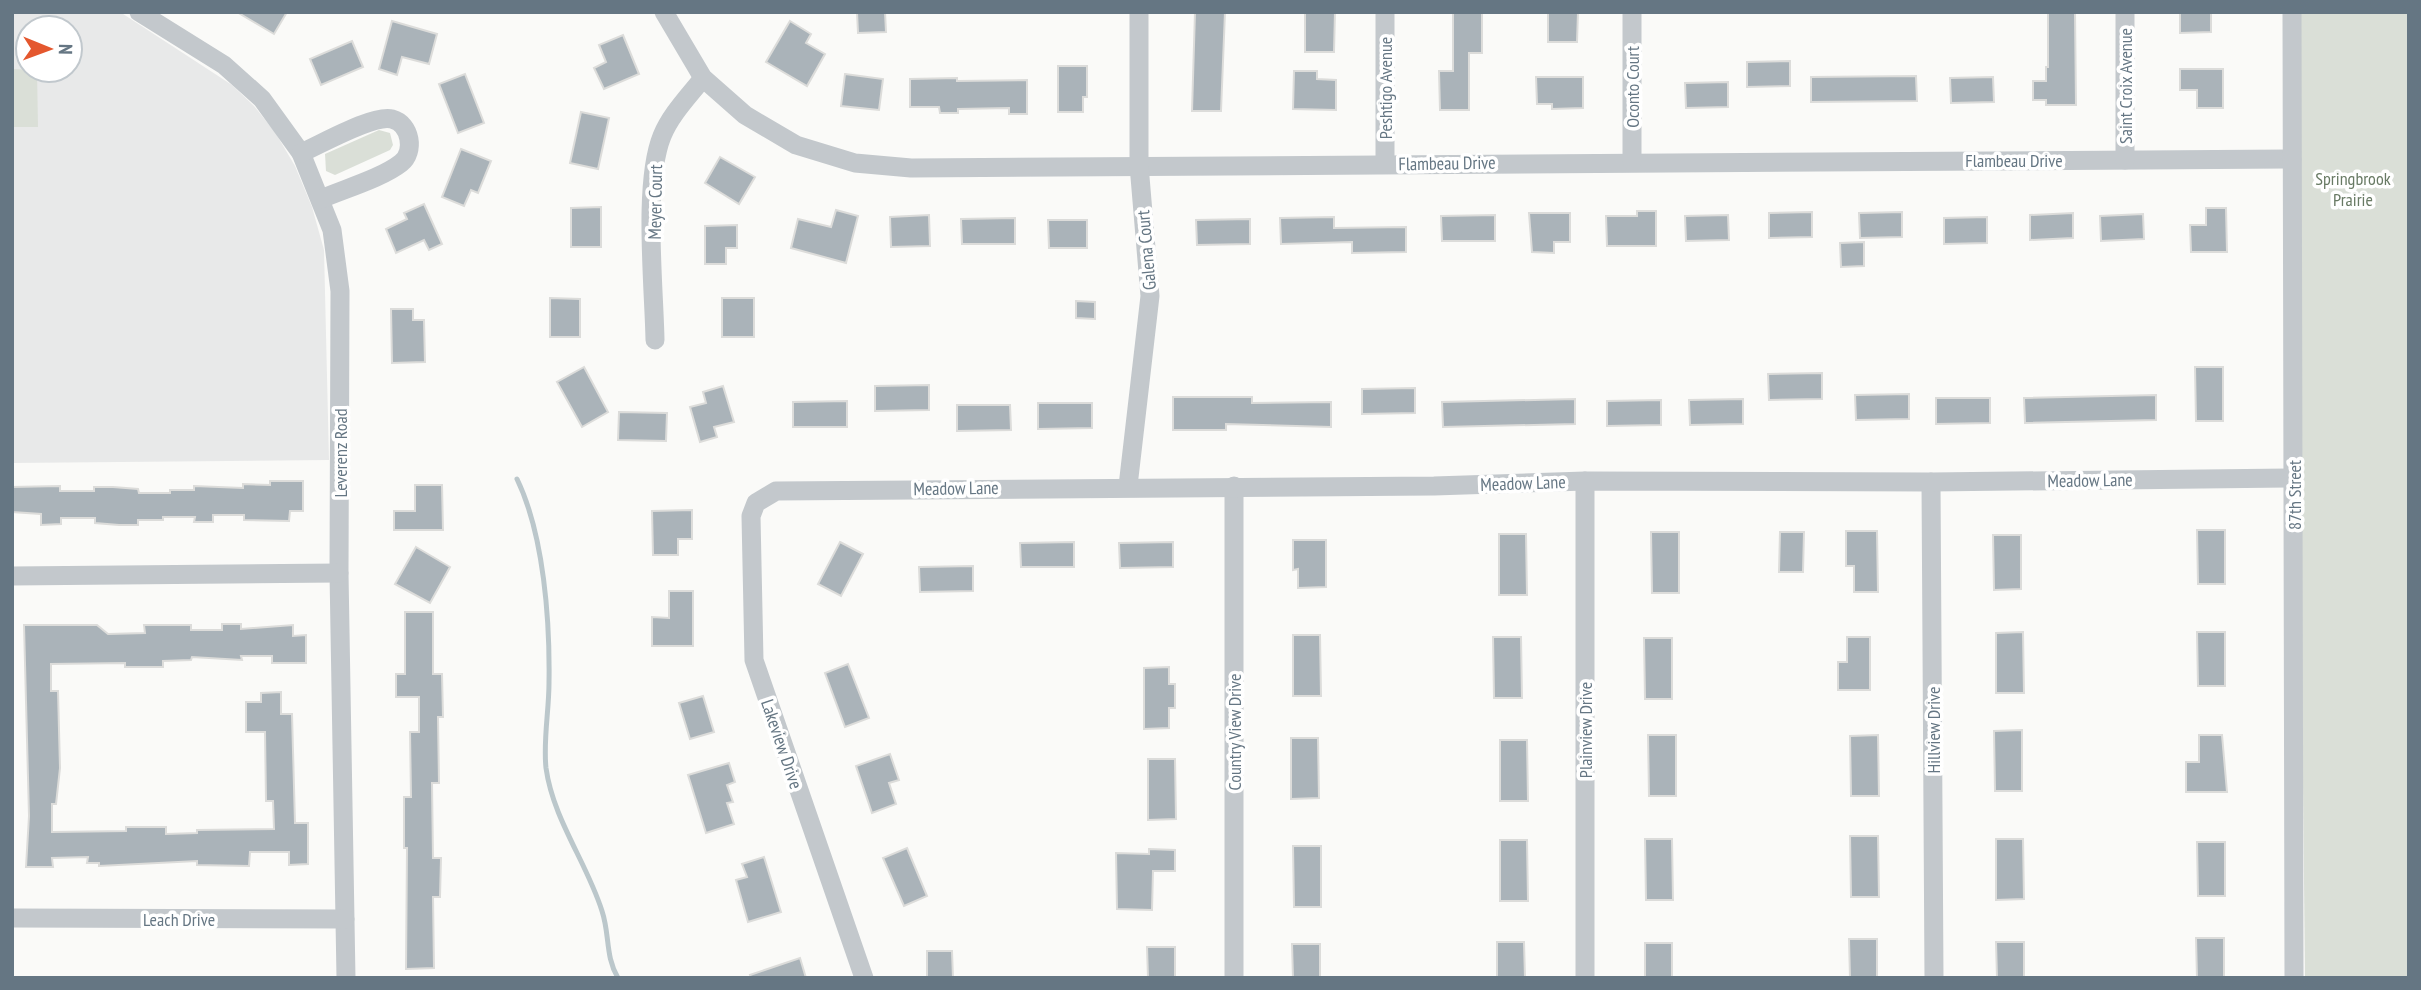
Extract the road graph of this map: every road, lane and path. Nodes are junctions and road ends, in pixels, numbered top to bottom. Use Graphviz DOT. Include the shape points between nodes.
graph roads {
  1 [pos="139,12"];
  2 [pos="664,12"];
  3 [pos="1139,12"];
  4 [pos="1385,12"];
  5 [pos="1632,12"];
  6 [pos="2124,12"];
  7 [pos="2292,12"];
  8 [pos="703,78"];
  9 [pos="301,153"];
  10 [pos="2292,159"];
  11 [pos="2126,160"];
  12 [pos="1632,161"];
  13 [pos="1385,164"];
  14 [pos="1139,165"];
  15 [pos="321,199"];
  16 [pos="655,340"];
  17 [pos="2294,478"];
  18 [pos="1585,481"];
  19 [pos="1931,482"];
  20 [pos="1128,486"];
  21 [pos="1234,486"];
  22 [pos="756,503"];
  23 [pos="340,573"];
  24 [pos="12,576"];
  25 [pos="12,918"];
  26 [pos="345,919"];
  27 [pos="346,978"];
  28 [pos="864,978"];
  29 [pos="1234,978"];
  30 [pos="1585,978"];
  31 [pos="1934,978"];
  32 [pos="2294,978"];
  1 -- 9 [label="street, Leverenz Road" via="246,82"];
  2 -- 8 [label="street, Flambeau Drive"];
  3 -- 14 [label="street, Galena Court"];
  4 -- 13 [label="street, Peshtigo Avenue"];
  5 -- 12 [label="street, Oconto Court"];
  6 -- 11 [label="street, Saint Croix Avenue"];
  7 -- 10 [label="street, 87th Street"];
  8 -- 14 [label="street, Flambeau Drive" via="745,115 796,145 855,163 911,168"];
  8 -- 16 [label="street, Meyer Court" via="663,133 656,155"];
  9 -- 15 [label="street, Leverenz Road"];
  9 -- 15 [label="street" via="382,119 399,122 405,129 410,148 403,162"];
  10 -- 11 [label="street, Flambeau Drive"];
  10 -- 17 [label="street, 87th Street"];
  11 -- 12 [label="street, Flambeau Drive"];
  12 -- 13 [label="street, Flambeau Drive"];
  13 -- 14 [label="street, Flambeau Drive"];
  14 -- 20 [label="street, Galena Court" via="1150,296"];
  15 -- 23 [label="street, Leverenz Road" via="332,230 340,291"];
  17 -- 19 [label="street, Meadow Lane"];
  17 -- 32 [label="street, 87th Street"];
  18 -- 19 [label="street, Meadow Lane"];
  18 -- 21 [label="street, Meadow Lane"];
  18 -- 30 [label="street, Plainview Drive"];
  19 -- 31 [label="street, Hillview Drive"];
  20 -- 21 [label="street, Meadow Lane"];
  20 -- 22 [label="street, Meadow Lane" via="793,489 776,491"];
  21 -- 29 [label="street, Country View Drive"];
  22 -- 28 [label="street, Lakeview Drive" via="750,531 754,660"];
  23 -- 24 [label="street"];
  23 -- 26 [label="street, Leverenz Road"];
  25 -- 26 [label="street, Leach Drive"];
  26 -- 27 [label="street, Leverenz Road"];
}
